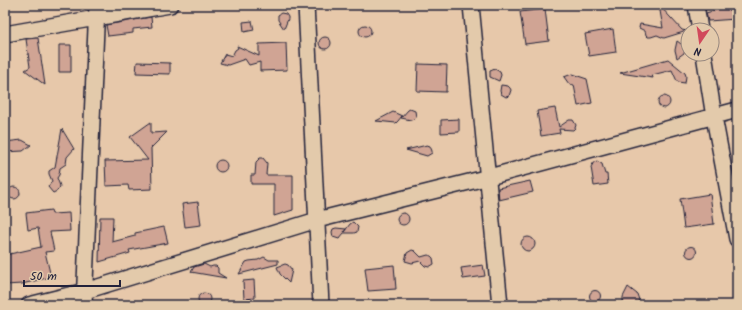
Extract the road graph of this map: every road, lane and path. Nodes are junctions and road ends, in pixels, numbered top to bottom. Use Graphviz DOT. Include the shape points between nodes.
graph roads {
  1 [pos="170,5"];
  2 [pos="306,5"];
  3 [pos="471,5"];
  4 [pos="696,5"];
  5 [pos="96,12"];
  6 [pos="699,22"];
  7 [pos="5,34"];
  8 [pos="705,62"];
  9 [pos="737,110"];
  10 [pos="714,117"];
  11 [pos="489,178"];
  12 [pos="733,195"];
  13 [pos="317,220"];
  14 [pos="737,239"];
  15 [pos="84,298"];
  16 [pos="29,305"];
  17 [pos="321,305"];
  18 [pos="500,305"];
  1 -- 5 [label="street"];
  2 -- 13 [label="street"];
  3 -- 11 [label="street"];
  4 -- 6 [label="street"];
  5 -- 7 [label="street"];
  5 -- 15 [label="street"];
  8 -- 10 [label="street"];
  9 -- 10 [label="street"];
  10 -- 11 [label="street"];
  10 -- 12 [label="street"];
  11 -- 13 [label="street"];
  11 -- 18 [label="street"];
  12 -- 14 [label="street"];
  13 -- 15 [label="street"];
  13 -- 17 [label="street"];
  15 -- 16 [label="street"];
}
